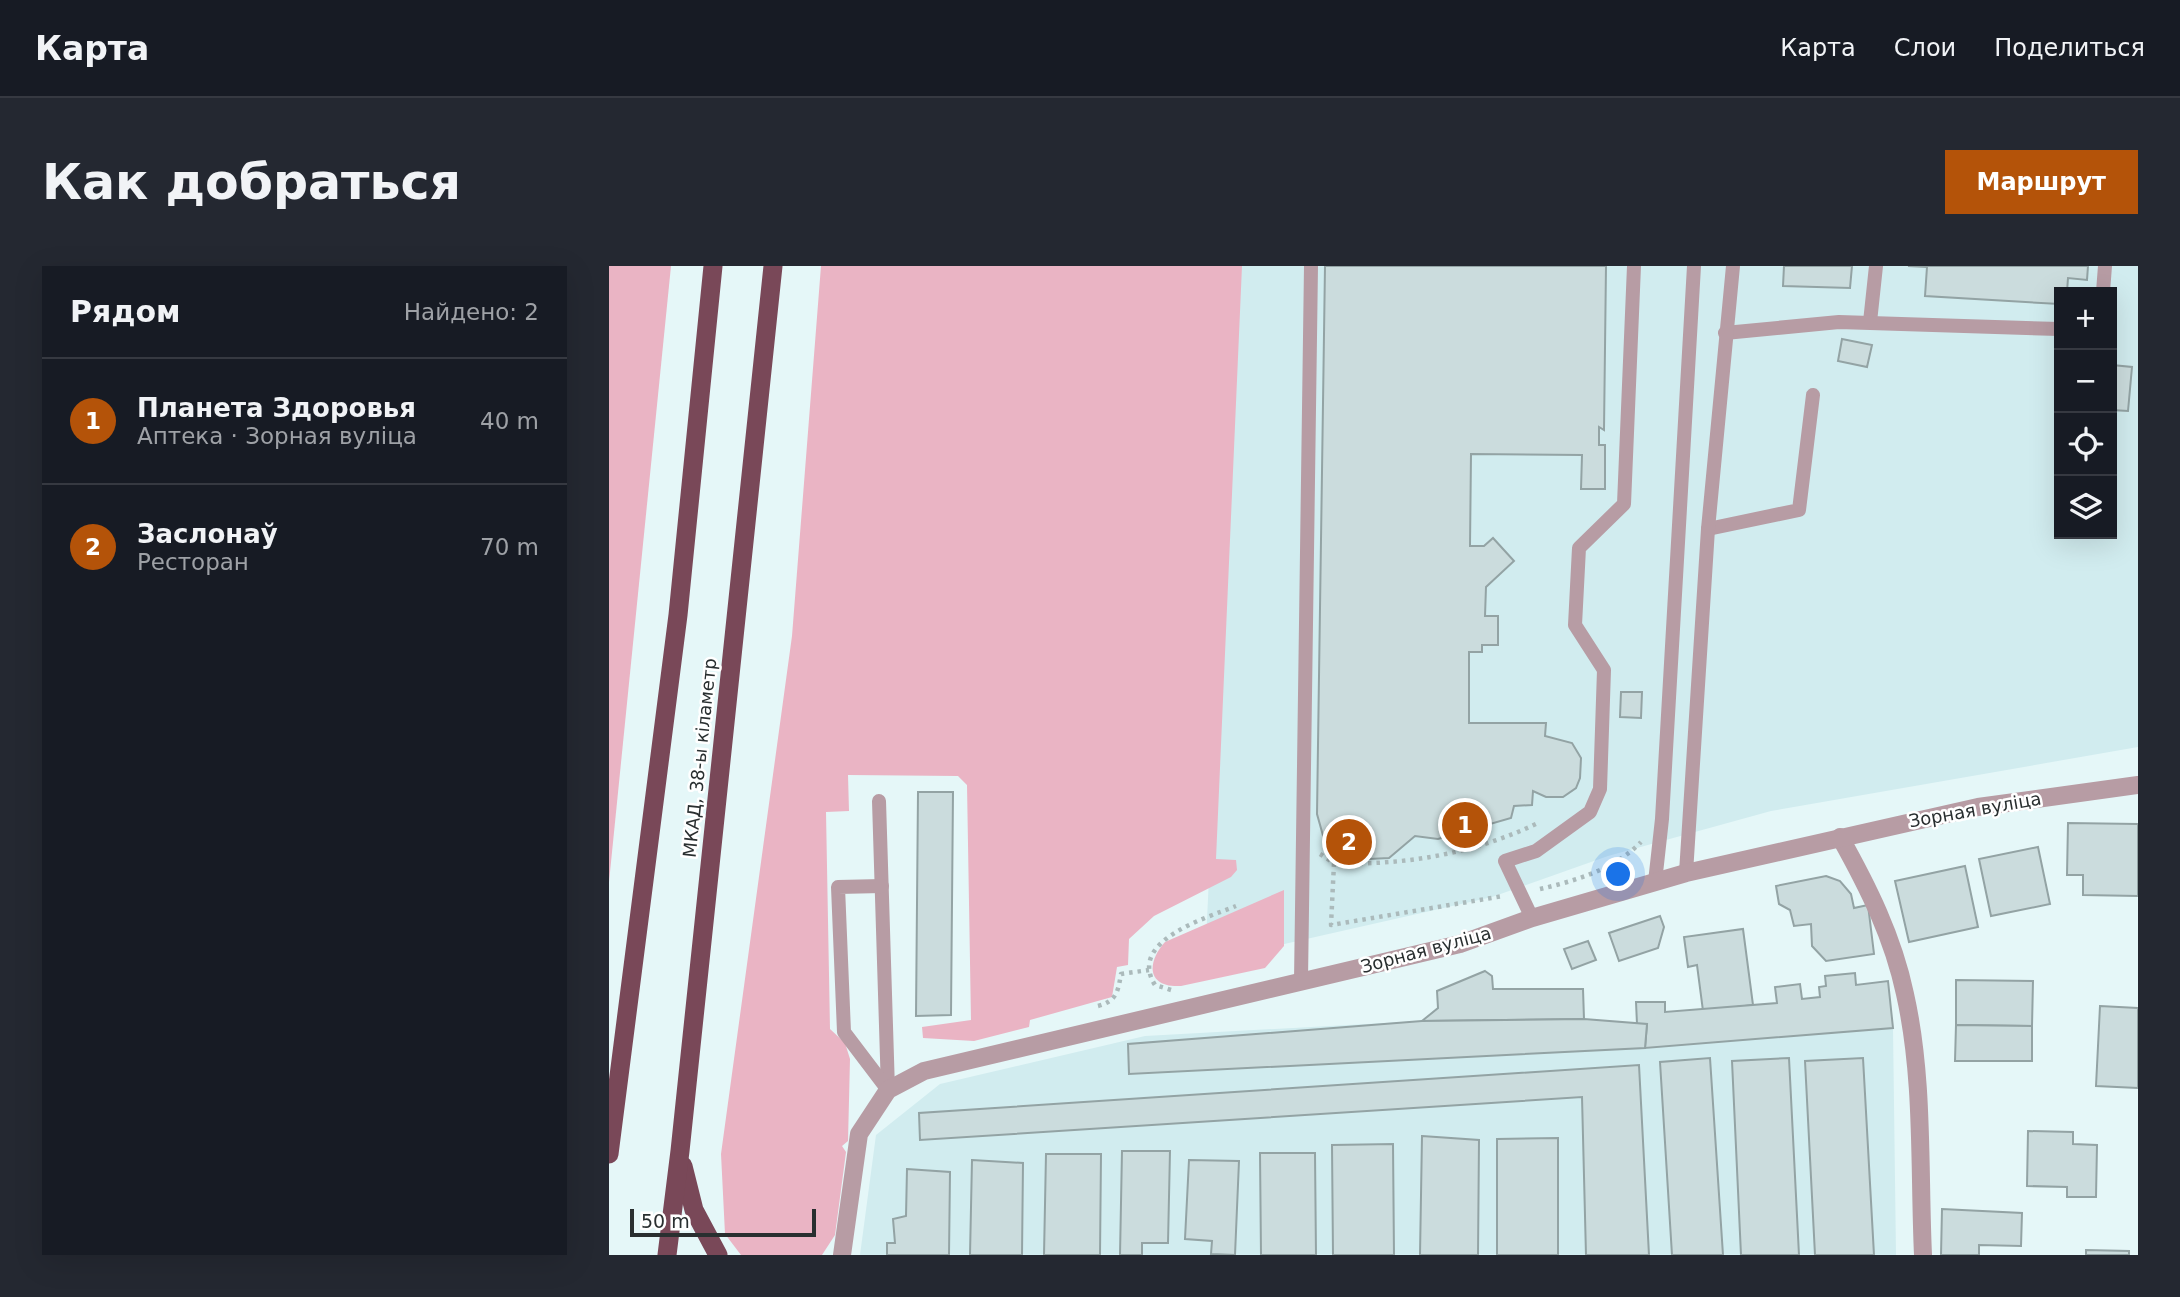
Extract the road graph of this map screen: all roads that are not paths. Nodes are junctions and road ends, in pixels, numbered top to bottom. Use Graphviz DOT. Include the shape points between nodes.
graph roads {
  1 [pos="713,266"];
  2 [pos="773,266"];
  3 [pos="1311,266"];
  4 [pos="1634,266"];
  5 [pos="1694,266"];
  6 [pos="1733,266"];
  7 [pos="1876,266"];
  8 [pos="2105,266"];
  9 [pos="2103,287"];
  10 [pos="1870,322"];
  11 [pos="2054,329"];
  12 [pos="1725,333"];
  13 [pos="1813,394"];
  14 [pos="1709,529"];
  15 [pos="2138,785"];
  16 [pos="879,801"];
  17 [pos="1840,837"];
  18 [pos="1686,873"];
  19 [pos="1655,882"];
  20 [pos="881,886"];
  21 [pos="1532,918"];
  22 [pos="1301,981"];
  23 [pos="888,1090"];
  24 [pos="680,1151"];
  25 [pos="609,1154"];
  26 [pos="667,1255"];
  27 [pos="718,1255"];
  28 [pos="842,1255"];
  29 [pos="1923,1255"];
  1 -- 25 [label="highway" via="678,615"];
  2 -- 24 [label="highway, МКАД, 38-ы кіламетр"];
  3 -- 22 [label="lane"];
  4 -- 21 [label="lane" via="1623,504 1579,548 1575,625 1604,670 1601,789 1590,812 1536,851 1505,861"];
  5 -- 19 [label="lane" via="1663,818"];
  6 -- 12 [label="lane"];
  7 -- 10 [label="lane"];
  8 -- 9 [label="lane"];
  10 -- 11 [label="lane"];
  10 -- 12 [label="lane"];
  12 -- 14 [label="lane"];
  13 -- 14 [label="lane" via="1799,510"];
  14 -- 18 [label="lane"];
  15 -- 17 [label="street, Зорная вуліца" via="1978,807"];
  16 -- 20 [label="lane"];
  17 -- 18 [label="street, Зорная вуліца"];
  17 -- 29 [label="street" via="1874,898 1905,993 1914,1044"];
  18 -- 19 [label="street, Зорная вуліца"];
  19 -- 21 [label="street, Зорная вуліца"];
  20 -- 23 [label="lane"];
  20 -- 23 [label="lane" via="838,887 844,1032"];
  21 -- 22 [label="street, Зорная вуліца" via="1460,944"];
  22 -- 23 [label="street, Зорная вуліца" via="924,1071"];
  23 -- 28 [label="street, Зорная вуліца" via="859,1134"];
  24 -- 26 [label="highway, МКАД, 38-ы кіламетр"];
  24 -- 27 [label="highway" via="694,1210"];
}
